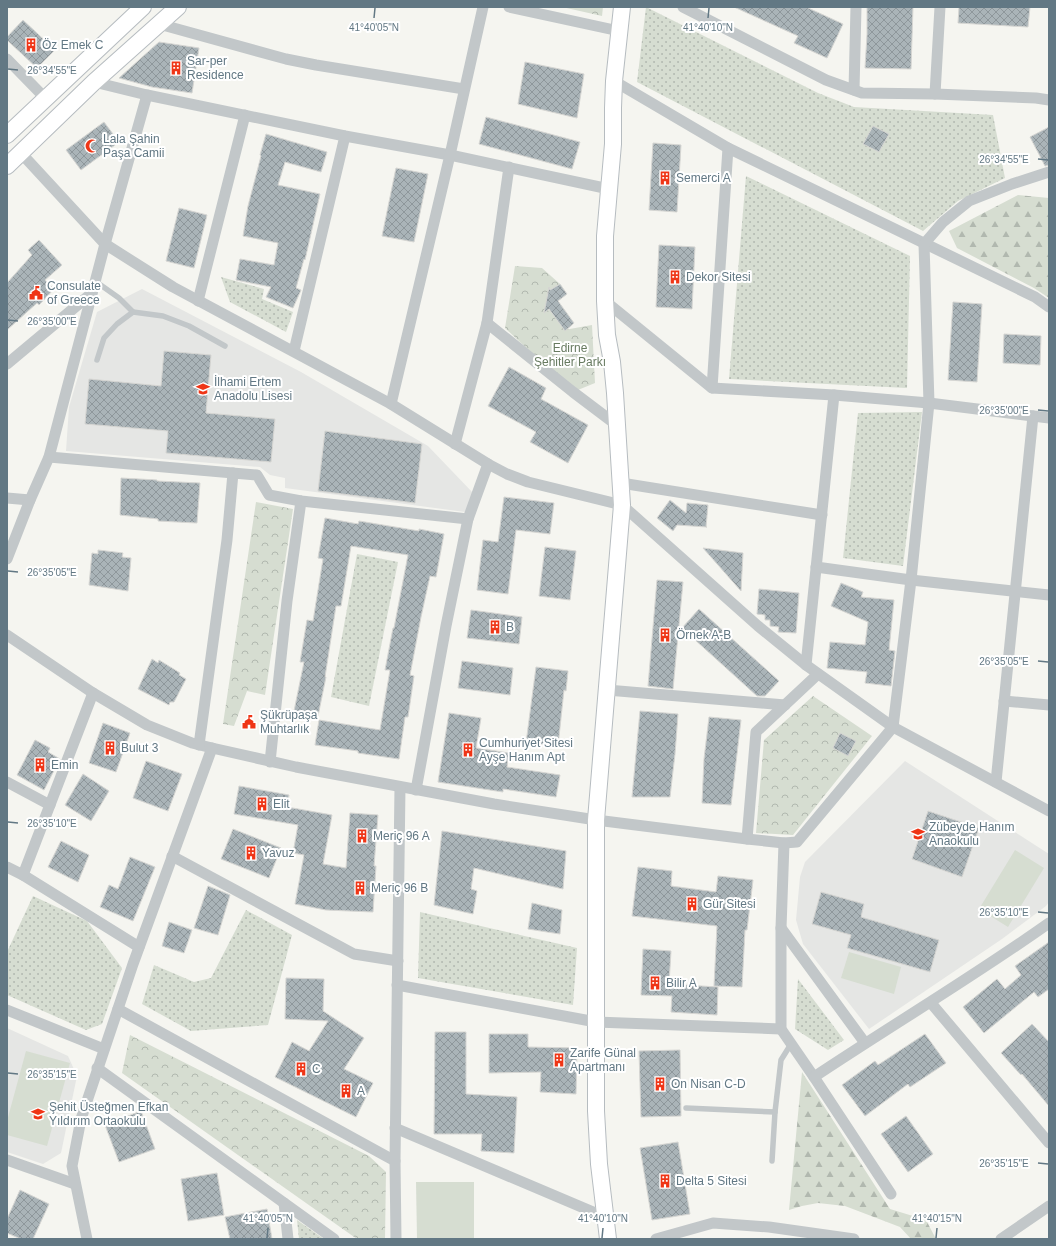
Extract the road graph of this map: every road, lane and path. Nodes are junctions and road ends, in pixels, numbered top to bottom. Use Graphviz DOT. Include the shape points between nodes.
graph roads {
  1 [pos="142,7"];
  2 [pos="178,7"];
  3 [pos="483,7"];
  4 [pos="509,7"];
  5 [pos="622,7"];
  6 [pos="683,7"];
  7 [pos="856,7"];
  8 [pos="940,7"];
  9 [pos="159,24"];
  10 [pos="619,31"];
  11 [pos="7,59"];
  12 [pos="614,81"];
  13 [pos="94,82"];
  14 [pos="464,89"];
  15 [pos="854,90"];
  16 [pos="935,94"];
  17 [pos="147,95"];
  18 [pos="46,99"];
  19 [pos="1049,100"];
  20 [pos="244,115"];
  21 [pos="7,136"];
  22 [pos="345,136"];
  23 [pos="728,148"];
  24 [pos="21,152"];
  25 [pos="450,155"];
  26 [pos="7,166"];
  27 [pos="509,167"];
  28 [pos="1048,175"];
  29 [pos="609,189"];
  30 [pos="105,244"];
  31 [pos="924,244"];
  32 [pos="95,281"];
  33 [pos="92,293"];
  34 [pos="198,301"];
  35 [pos="605,301"];
  36 [pos="1049,307"];
  37 [pos="133,312"];
  38 [pos="487,323"];
  39 [pos="225,346"];
  40 [pos="294,351"];
  41 [pos="97,360"];
  42 [pos="7,364"];
  43 [pos="712,388"];
  44 [pos="834,395"];
  45 [pos="929,403"];
  46 [pos="391,404"];
  47 [pos="1033,416"];
  48 [pos="1049,418"];
  49 [pos="618,426"];
  50 [pos="455,444"];
  51 [pos="50,457"];
  52 [pos="488,464"];
  53 [pos="233,473"];
  54 [pos="621,483"];
  55 [pos="7,498"];
  56 [pos="30,500"];
  57 [pos="301,501"];
  58 [pos="622,505"];
  59 [pos="822,515"];
  60 [pos="468,519"];
  61 [pos="7,559"];
  62 [pos="816,567"];
  63 [pos="911,580"];
  64 [pos="1015,591"];
  65 [pos="1049,595"];
  66 [pos="7,636"];
  67 [pos="806,665"];
  68 [pos="818,674"];
  69 [pos="607,690"];
  70 [pos="94,693"];
  71 [pos="1004,701"];
  72 [pos="785,705"];
  73 [pos="1049,705"];
  74 [pos="894,727"];
  75 [pos="199,745"];
  76 [pos="212,748"];
  77 [pos="270,762"];
  78 [pos="7,782"];
  79 [pos="996,782"];
  80 [pos="400,786"];
  81 [pos="416,790"];
  82 [pos="50,805"];
  83 [pos="1049,811"];
  84 [pos="596,820"];
  85 [pos="747,839"];
  86 [pos="784,844"];
  87 [pos="172,856"];
  88 [pos="7,867"];
  89 [pos="23,875"];
  90 [pos="1049,923"];
  91 [pos="782,928"];
  92 [pos="139,947"];
  93 [pos="398,961"];
  94 [pos="397,985"];
  95 [pos="931,1003"];
  96 [pos="118,1008"];
  97 [pos="7,1010"];
  98 [pos="596,1022"];
  99 [pos="781,1029"];
  100 [pos="865,1043"];
  101 [pos="791,1044"];
  102 [pos="104,1049"];
  103 [pos="97,1068"];
  104 [pos="814,1077"];
  105 [pos="686,1108"];
  106 [pos="775,1112"];
  107 [pos="395,1128"];
  108 [pos="1049,1144"];
  109 [pos="7,1160"];
  110 [pos="395,1161"];
  111 [pos="772,1161"];
  112 [pos="75,1184"];
  113 [pos="891,1194"];
  114 [pos="284,1203"];
  115 [pos="1049,1206"];
  116 [pos="605,1217"];
  117 [pos="87,1239"];
  118 [pos="288,1239"];
  119 [pos="334,1239"];
  120 [pos="396,1239"];
  121 [pos="608,1239"];
  122 [pos="656,1239"];
  123 [pos="854,1239"];
  124 [pos="1001,1239"];
  1 -- 18 [label="main road"];
  2 -- 9 [label="main road"];
  3 -- 14 [label="street"];
  4 -- 10 [label="street"];
  5 -- 10 [label="main road"];
  6 -- 15 [label="street" via="826,80"];
  7 -- 15 [label="street"];
  8 -- 16 [label="street"];
  9 -- 13 [label="main road"];
  9 -- 14 [label="street" via="286,59"];
  10 -- 12 [label="main road"];
  11 -- 18 [label="street"];
  12 -- 23 [label="street"];
  12 -- 29 [label="main road"];
  13 -- 17 [label="street"];
  13 -- 24 [label="main road"];
  14 -- 25 [label="street"];
  15 -- 16 [label="street" via="862,93"];
  16 -- 19 [label="street"];
  17 -- 20 [label="street"];
  17 -- 30 [label="street"];
  18 -- 21 [label="main road"];
  20 -- 22 [label="street"];
  20 -- 34 [label="street"];
  22 -- 25 [label="street"];
  22 -- 40 [label="street"];
  23 -- 31 [label="street"];
  23 -- 43 [label="street"];
  24 -- 26 [label="main road"];
  24 -- 30 [label="street"];
  25 -- 27 [label="street"];
  25 -- 46 [label="street"];
  27 -- 29 [label="street"];
  27 -- 38 [label="street"];
  28 -- 31 [label="street" via="1012,184 969,201 942,222"];
  29 -- 35 [label="main road" via="605,236"];
  30 -- 32 [label="street"];
  30 -- 34 [label="street"];
  31 -- 36 [label="street" via="1034,297"];
  31 -- 45 [label="street"];
  32 -- 33 [label="street"];
  32 -- 37 [label="lane"];
  33 -- 42 [label="street"];
  33 -- 51 [label="street"];
  34 -- 40 [label="street"];
  35 -- 43 [label="street"];
  35 -- 49 [label="main road"];
  37 -- 39 [label="lane" via="163,316 189,326"];
  37 -- 41 [label="lane" via="116,324 104,338"];
  38 -- 49 [label="street"];
  38 -- 50 [label="street"];
  40 -- 46 [label="street"];
  43 -- 44 [label="street"];
  44 -- 45 [label="street"];
  44 -- 59 [label="street"];
  45 -- 47 [label="street"];
  45 -- 63 [label="street"];
  46 -- 50 [label="street"];
  47 -- 48 [label="street"];
  47 -- 64 [label="street"];
  49 -- 54 [label="main road"];
  50 -- 52 [label="street"];
  51 -- 53 [label="street"];
  51 -- 56 [label="street"];
  52 -- 58 [label="street" via="528,482"];
  52 -- 60 [label="street"];
  53 -- 57 [label="street" via="257,475 269,495"];
  53 -- 75 [label="street" via="227,540"];
  54 -- 58 [label="main road"];
  54 -- 59 [label="street"];
  55 -- 56 [label="street"];
  56 -- 61 [label="street"];
  57 -- 60 [label="street"];
  57 -- 77 [label="street" via="287,601"];
  58 -- 67 [label="street" via="758,626"];
  58 -- 69 [label="main road"];
  59 -- 62 [label="street"];
  60 -- 81 [label="street"];
  62 -- 63 [label="street"];
  62 -- 67 [label="street"];
  63 -- 64 [label="street"];
  63 -- 74 [label="street"];
  64 -- 65 [label="street"];
  64 -- 71 [label="street"];
  66 -- 70 [label="street"];
  67 -- 68 [label="street"];
  68 -- 72 [label="street"];
  68 -- 74 [label="street"];
  69 -- 72 [label="street"];
  69 -- 84 [label="main road"];
  70 -- 75 [label="street" via="147,725"];
  70 -- 82 [label="street"];
  71 -- 73 [label="street"];
  71 -- 79 [label="street"];
  72 -- 85 [label="street" via="756,732"];
  74 -- 79 [label="street"];
  74 -- 86 [label="street" via="797,842"];
  75 -- 76 [label="street"];
  76 -- 77 [label="street"];
  76 -- 87 [label="street"];
  77 -- 80 [label="street"];
  78 -- 82 [label="street"];
  79 -- 83 [label="street"];
  80 -- 81 [label="street"];
  80 -- 93 [label="street"];
  81 -- 84 [label="street"];
  82 -- 89 [label="street"];
  84 -- 85 [label="street"];
  84 -- 98 [label="main road"];
  85 -- 86 [label="street"];
  86 -- 91 [label="street"];
  87 -- 92 [label="street"];
  87 -- 93 [label="street" via="354,954"];
  88 -- 89 [label="street"];
  89 -- 92 [label="street"];
  90 -- 95 [label="street"];
  91 -- 99 [label="street"];
  91 -- 100 [label="street"];
  92 -- 96 [label="street"];
  93 -- 94 [label="street"];
  94 -- 98 [label="street"];
  94 -- 107 [label="street"];
  95 -- 100 [label="street"];
  95 -- 108 [label="street"];
  96 -- 102 [label="street"];
  96 -- 110 [label="street"];
  97 -- 102 [label="street"];
  98 -- 99 [label="street"];
  98 -- 116 [label="main road" via="596,1112"];
  99 -- 101 [label="street"];
  100 -- 104 [label="street"];
  101 -- 104 [label="street"];
  101 -- 106 [label="lane" via="782,1060"];
  102 -- 103 [label="street"];
  103 -- 112 [label="street" via="80,1119 72,1166"];
  103 -- 114 [label="street"];
  104 -- 113 [label="street"];
  105 -- 106 [label="lane"];
  106 -- 111 [label="lane"];
  107 -- 110 [label="street"];
  107 -- 116 [label="street"];
  109 -- 112 [label="street"];
  110 -- 120 [label="street"];
  112 -- 117 [label="street"];
  114 -- 118 [label="street"];
  114 -- 119 [label="street"];
  115 -- 124 [label="street"];
  116 -- 121 [label="main road"];
  122 -- 123 [label="street" via="713,1223 769,1226"];
}
